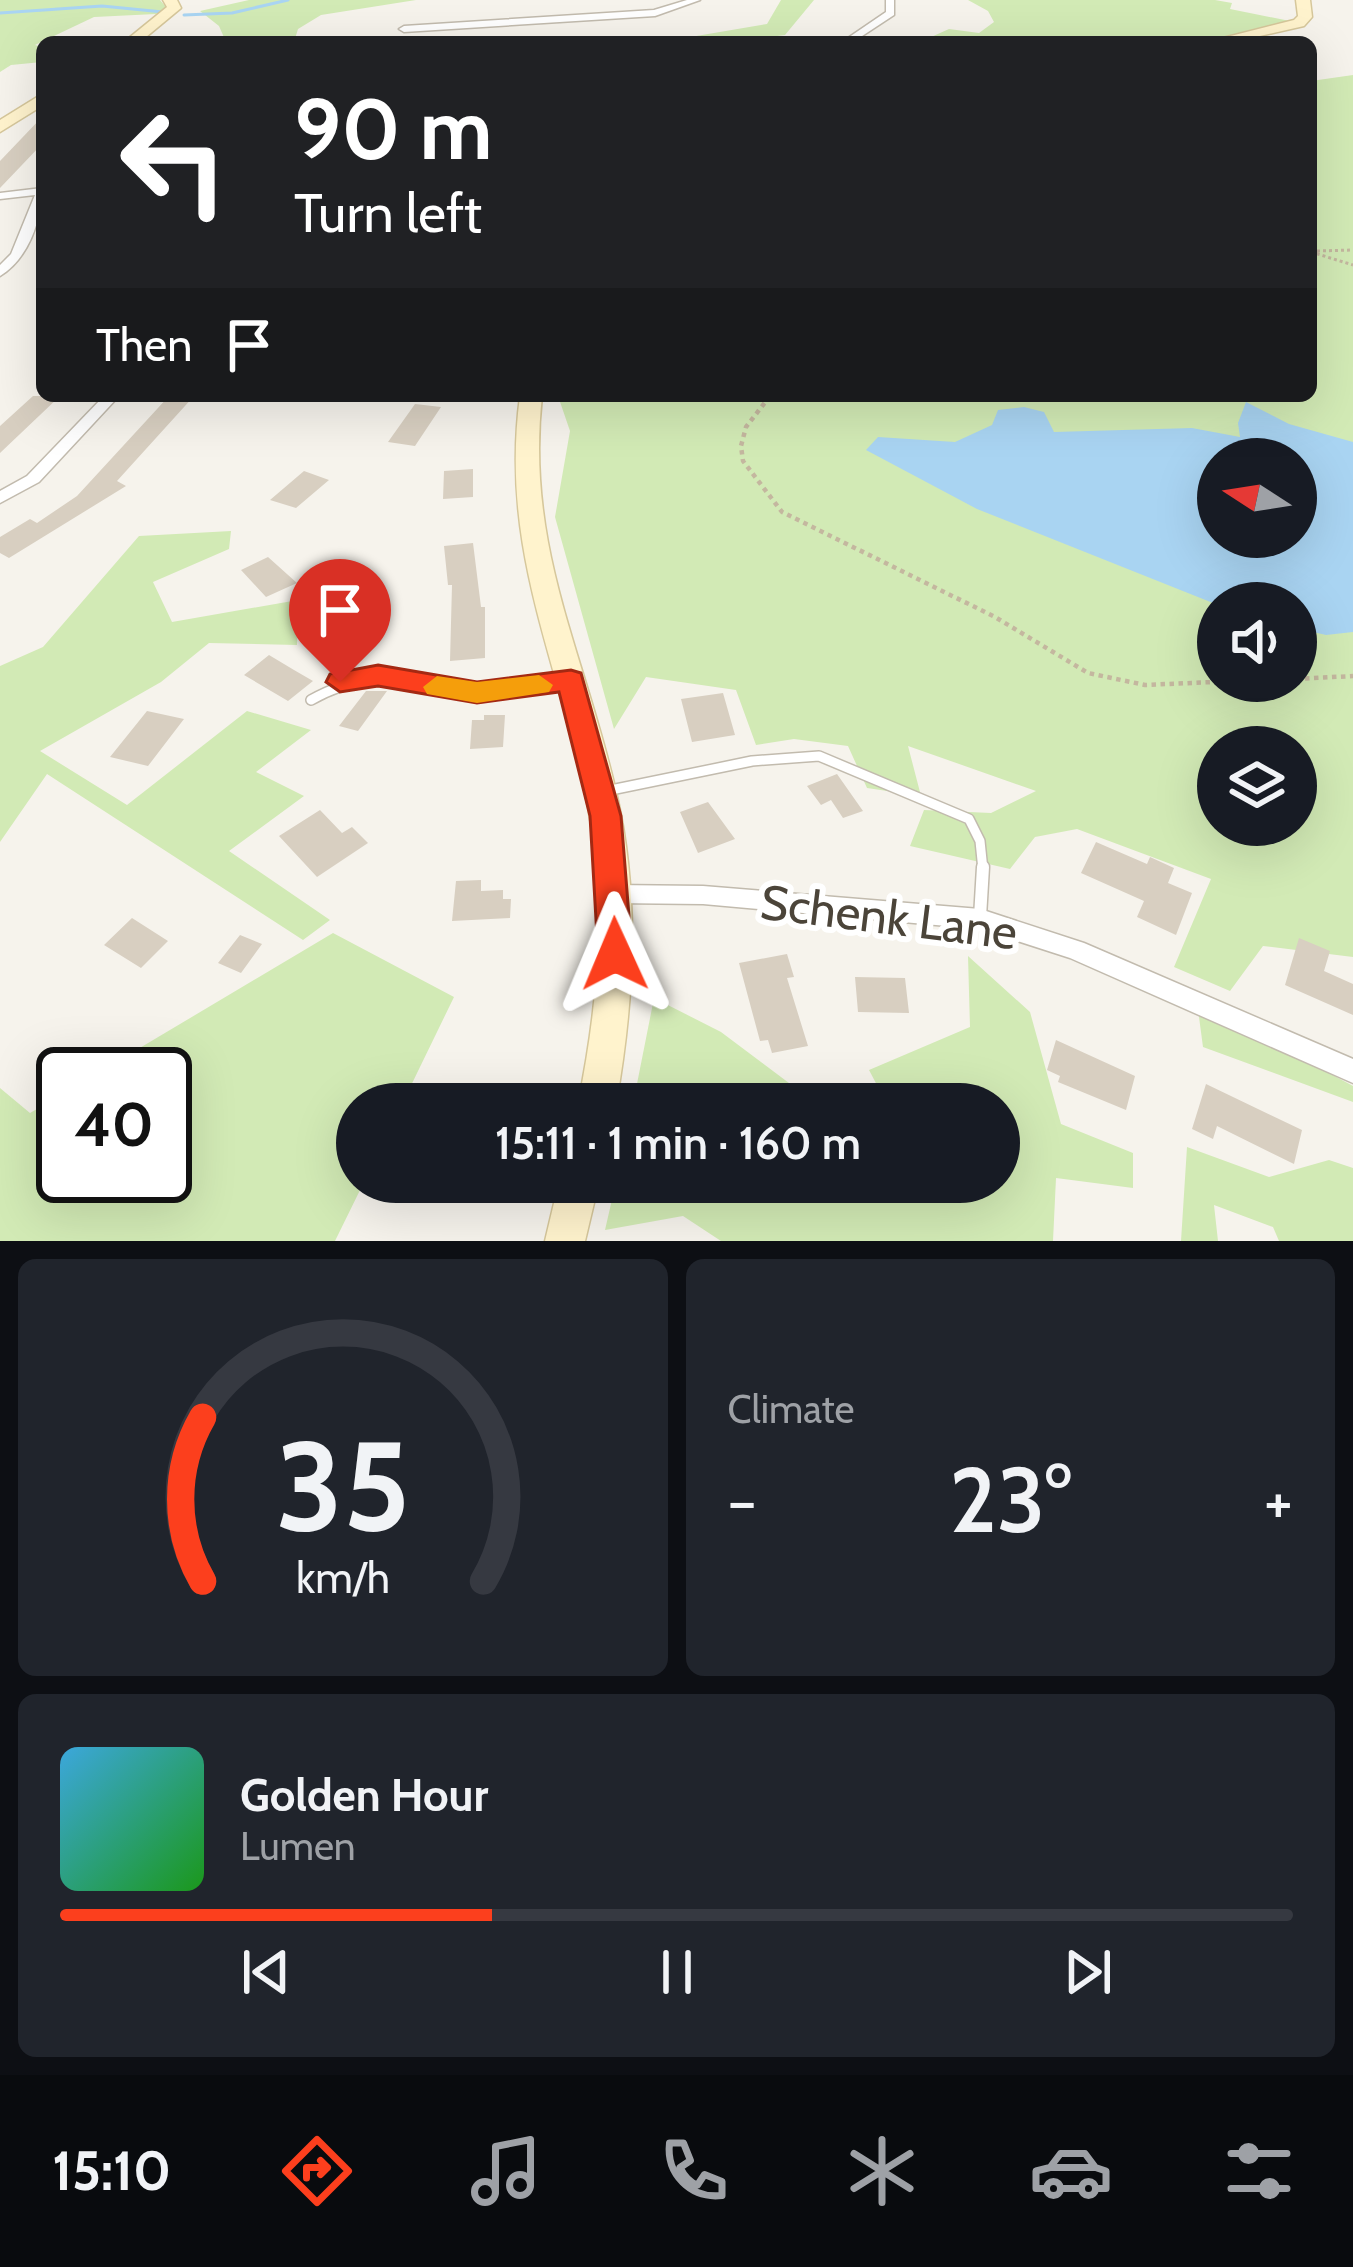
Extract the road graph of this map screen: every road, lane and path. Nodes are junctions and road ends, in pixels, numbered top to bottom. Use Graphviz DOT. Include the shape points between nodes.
graph roads {
  1 [pos="170,0"];
  2 [pos="696,0"];
  3 [pos="890,0"];
  4 [pos="1303,0"];
  5 [pos="404,28"];
  6 [pos="139,36"];
  7 [pos="856,36"];
  8 [pos="1241,36"];
  9 [pos="36,103"];
  10 [pos="0,127"];
  11 [pos="36,193"];
  12 [pos="0,196"];
  13 [pos="36,207"];
  14 [pos="1353,250"];
  15 [pos="1317,251"];
  16 [pos="1317,253"];
  17 [pos="1353,265"];
  18 [pos="0,272"];
  19 [pos="106,402"];
  20 [pos="531,402"];
  21 [pos="765,402"];
  22 [pos="0,498"];
  23 [pos="1353,676"];
  24 [pos="1317,678"];
  25 [pos="571,680"];
  26 [pos="1197,683"];
  27 [pos="311,700"];
  28 [pos="601,792"];
  29 [pos="614,894"];
  30 [pos="980,919"];
  31 [pos="1353,1071"];
  32 [pos="600,1083"];
  33 [pos="574,1203"];
  34 [pos="565,1241"];
  1 -- 6 [label="street" via="172,12"];
  2 -- 5 [label="street" via="655,14"];
  3 -- 7 [label="street" via="890,13"];
  4 -- 8 [label="street" via="1299,23"];
  9 -- 10 [label="street"];
  11 -- 12 [label="street"];
  13 -- 18 [label="street" via="17,255"];
  14 -- 15 [label="path"];
  16 -- 17 [label="path"];
  19 -- 22 [label="street" via="33,479"];
  20 -- 25 [label="street" via="530,519"];
  21 -- 26 [label="path" via="746,427 743,461 782,512 995,616 1088,673 1144,685"];
  23 -- 24 [label="path"];
  25 -- 27 [label="lane" via="467,693 365,675"];
  25 -- 28 [label="street"];
  28 -- 29 [label="street"];
  28 -- 30 [label="lane" via="819,756 969,819 983,854"];
  29 -- 30 [label="street, Schenk Lane"];
  29 -- 32 [label="street"];
  30 -- 31 [label="street, Schenk Lane" via="1076,950"];
  33 -- 34 [label="street"];
}
